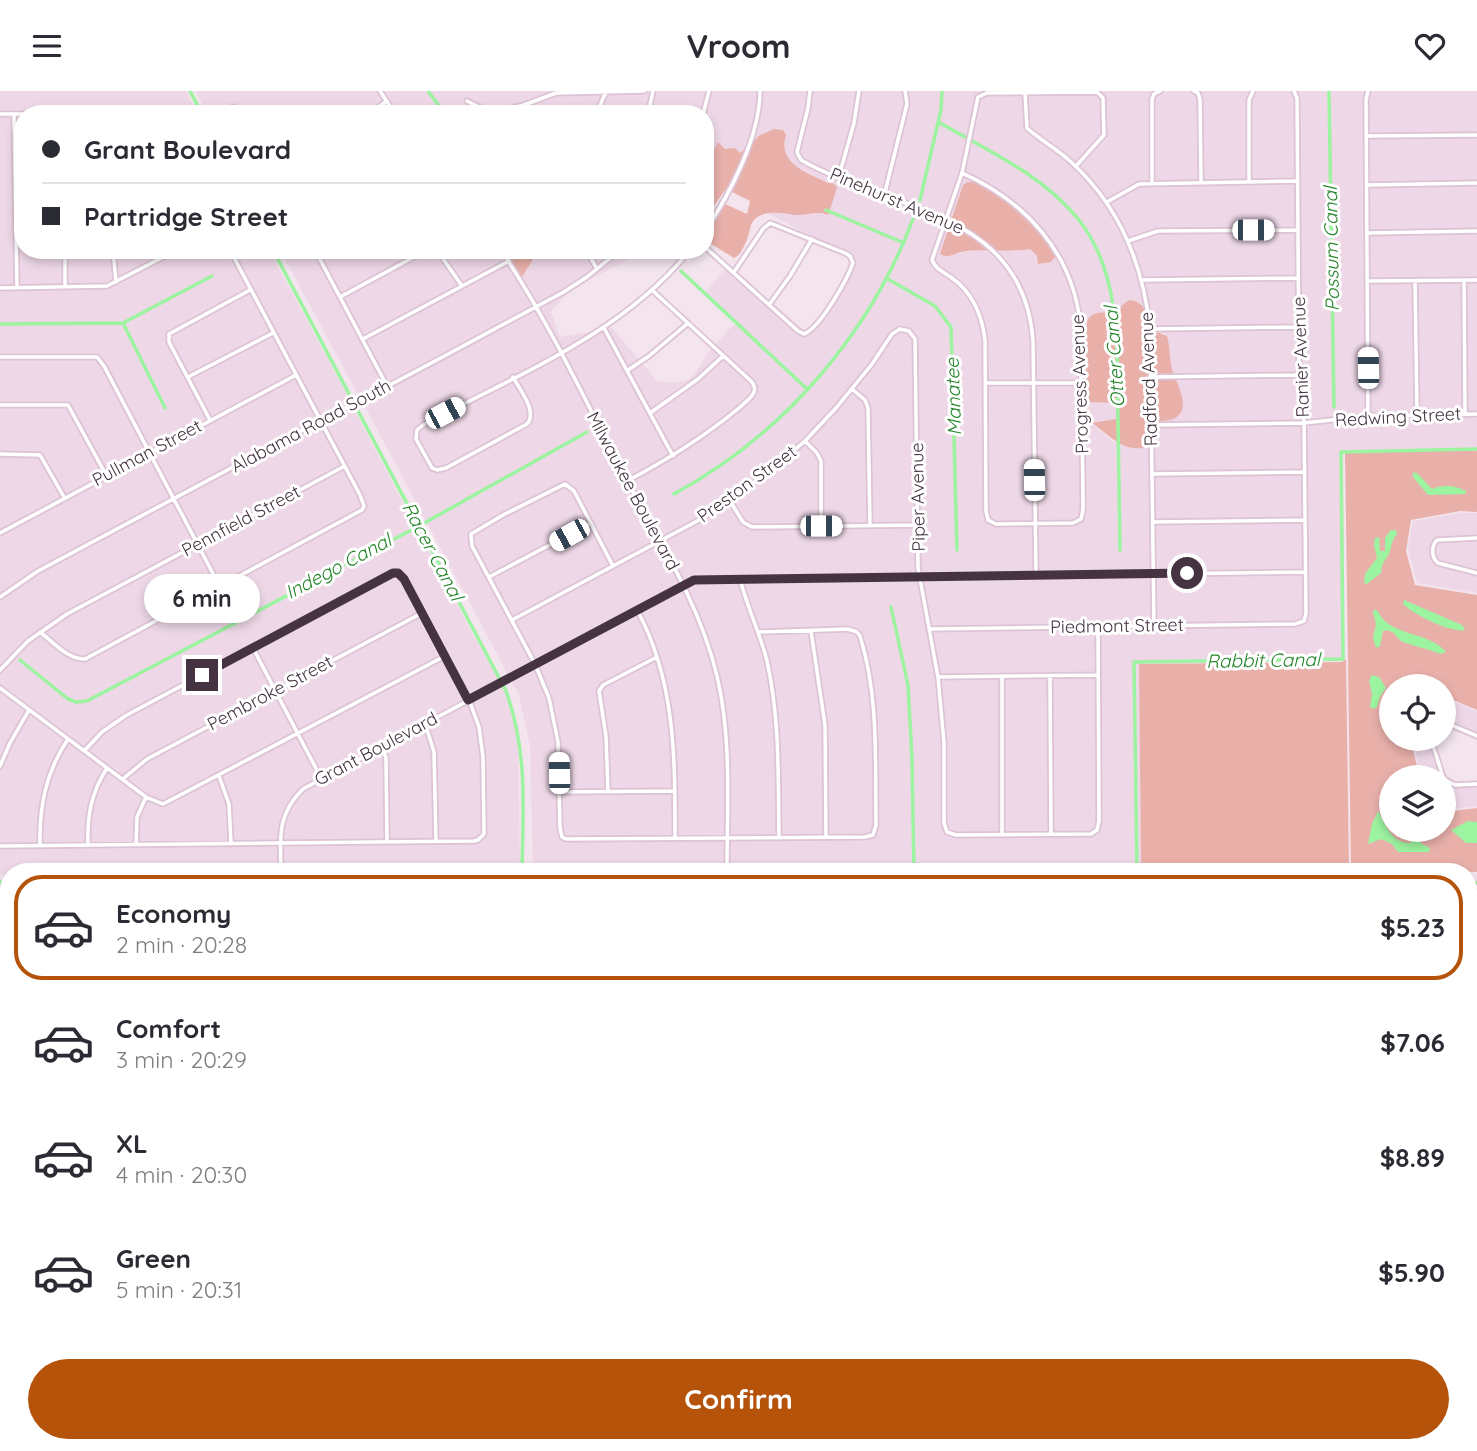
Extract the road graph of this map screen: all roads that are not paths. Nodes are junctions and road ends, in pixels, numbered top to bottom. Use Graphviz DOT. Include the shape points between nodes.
graph roads {
  1 [pos="380,91"];
  2 [pos="644,91"];
  3 [pos="760,91"];
  4 [pos="810,91"];
  5 [pos="859,91"];
  6 [pos="905,91"];
  7 [pos="1160,91"];
  8 [pos="1368,91"];
  9 [pos="606,92"];
  10 [pos="1196,92"];
  11 [pos="1252,92"];
  12 [pos="1294,92"];
  13 [pos="1026,93"];
  14 [pos="387,101"];
  15 [pos="467,101"];
  16 [pos="381,105"];
  17 [pos="389,105"];
  18 [pos="476,105"];
  19 [pos="524,105"];
  20 [pos="0,114"];
  21 [pos="14,114"];
  22 [pos="1477,135"];
  23 [pos="1366,137"];
  24 [pos="1076,166"];
  25 [pos="962,173"];
  26 [pos="839,176"];
  27 [pos="1298,181"];
  28 [pos="1249,182"];
  29 [pos="1152,183"];
  30 [pos="1201,183"];
  31 [pos="1477,183"];
  32 [pos="1366,185"];
  33 [pos="884,196"];
  34 [pos="1107,202"];
  35 [pos="714,214"];
  36 [pos="948,221"];
  37 [pos="1298,230"];
  38 [pos="1477,231"];
  39 [pos="1367,233"];
  40 [pos="812,239"];
  41 [pos="1128,241"];
  42 [pos="714,255"];
  43 [pos="16,259"];
  44 [pos="65,259"];
  45 [pos="114,259"];
  46 [pos="160,259"];
  47 [pos="235,259"];
  48 [pos="320,259"];
  49 [pos="410,259"];
  50 [pos="444,259"];
  51 [pos="591,259"];
  52 [pos="609,259"];
  53 [pos="682,259"];
  54 [pos="509,261"];
  55 [pos="597,269"];
  56 [pos="734,272"];
  57 [pos="1298,278"];
  58 [pos="1142,280"];
  59 [pos="1464,280"];
  60 [pos="1477,280"];
  61 [pos="1367,281"];
  62 [pos="1415,281"];
  63 [pos="116,282"];
  64 [pos="463,286"];
  65 [pos="65,287"];
  66 [pos="0,288"];
  67 [pos="17,288"];
  68 [pos="250,289"];
  69 [pos="653,291"];
  70 [pos="340,297"];
  71 [pos="769,305"];
  72 [pos="535,307"];
  73 [pos="687,324"];
  74 [pos="1299,327"];
  75 [pos="604,328"];
  76 [pos="1150,328"];
  77 [pos="909,331"];
  78 [pos="273,333"];
  79 [pos="363,339"];
  80 [pos="559,352"];
  81 [pos="723,356"];
  82 [pos="0,357"];
  83 [pos="628,370"];
  84 [pos="296,375"];
  85 [pos="1299,375"];
  86 [pos="187,377"];
  87 [pos="513,377"];
  88 [pos="1151,377"];
  89 [pos="985,383"];
  90 [pos="1033,383"];
  91 [pos="1081,383"];
  92 [pos="387,386"];
  93 [pos="852,389"];
  94 [pos="0,405"];
  95 [pos="650,413"];
  96 [pos="1465,414"];
  97 [pos="1477,414"];
  98 [pos="1417,415"];
  99 [pos="1368,416"];
  100 [pos="210,421"];
  101 [pos="320,421"];
  102 [pos="1304,423"];
  103 [pos="1151,425"];
  104 [pos="805,441"];
  105 [pos="150,452"];
  106 [pos="0,454"];
  107 [pos="673,456"];
  108 [pos="344,466"];
  109 [pos="1305,472"];
  110 [pos="1152,474"];
  111 [pos="106,475"];
  112 [pos="627,481"];
  113 [pos="64,497"];
  114 [pos="174,499"];
  115 [pos="730,501"];
  116 [pos="1305,520"];
  117 [pos="1152,522"];
  118 [pos="591,523"];
  119 [pos="1035,524"];
  120 [pos="917,525"];
  121 [pos="821,526"];
  122 [pos="870,526"];
  123 [pos="0,533"];
  124 [pos="1477,538"];
  125 [pos="660,541"];
  126 [pos="198,544"];
  127 [pos="613,566"];
  128 [pos="1306,572"];
  129 [pos="1477,573"];
  130 [pos="1153,574"];
  131 [pos="1036,575"];
  132 [pos="489,577"];
  133 [pos="919,577"];
  134 [pos="740,579"];
  135 [pos="683,586"];
  136 [pos="220,587"];
  137 [pos="0,597"];
  138 [pos="637,610"];
  139 [pos="422,613"];
  140 [pos="512,620"];
  141 [pos="1304,621"];
  142 [pos="1154,626"];
  143 [pos="1098,627"];
  144 [pos="929,629"];
  145 [pos="811,631"];
  146 [pos="40,632"];
  147 [pos="759,632"];
  148 [pos="253,648"];
  149 [pos="444,656"];
  150 [pos="657,657"];
  151 [pos="535,664"];
  152 [pos="0,670"];
  153 [pos="1098,675"];
  154 [pos="1002,676"];
  155 [pos="1050,676"];
  156 [pos="938,677"];
  157 [pos="0,688"];
  158 [pos="275,690"];
  159 [pos="468,700"];
  160 [pos="29,710"];
  161 [pos="425,723"];
  162 [pos="1456,727"];
  163 [pos="299,733"];
  164 [pos="1477,736"];
  165 [pos="68,740"];
  166 [pos="382,746"];
  167 [pos="85,750"];
  168 [pos="0,766"];
  169 [pos="107,768"];
  170 [pos="219,776"];
  171 [pos="321,778"];
  172 [pos="124,779"];
  173 [pos="1477,783"];
  174 [pos="1456,785"];
  175 [pos="608,791"];
  176 [pos="675,791"];
  177 [pos="559,792"];
  178 [pos="146,797"];
  179 [pos="1051,834"];
  180 [pos="1002,835"];
  181 [pos="827,837"];
  182 [pos="727,838"];
  183 [pos="779,838"];
  184 [pos="675,839"];
  185 [pos="436,841"];
  186 [pos="387,842"];
  187 [pos="281,843"];
  188 [pos="231,844"];
  189 [pos="88,845"];
  190 [pos="136,845"];
  191 [pos="0,846"];
  192 [pos="40,846"];
  193 [pos="281,863"];
  194 [pos="727,863"];
  1 -- 14 [label="street"];
  2 -- 9 [label="street"];
  3 -- 35 [label="street" via="741,165"];
  4 -- 26 [label="street, Pinehurst Avenue" via="798,156"];
  5 -- 26 [label="street"];
  6 -- 33 [label="street" via="905,116"];
  7 -- 29 [label="street" via="1154,94 1152,105"];
  8 -- 23 [label="street"];
  9 -- 19 [label="street" via="556,93"];
  10 -- 30 [label="street"];
  11 -- 28 [label="street"];
  12 -- 27 [label="street, Ranier Avenue"];
  13 -- 24 [label="street, Radford Avenue" via="1027,128"];
  13 -- 24 [label="street" via="1101,95 1104,135"];
  13 -- 25 [label="street" via="978,97"];
  14 -- 16 [label="street"];
  14 -- 17 [label="street"];
  15 -- 18 [label="street"];
  20 -- 21 [label="street"];
  22 -- 23 [label="street"];
  23 -- 32 [label="street"];
  24 -- 34 [label="street, Radford Avenue"];
  25 -- 36 [label="street"];
  25 -- 91 [label="street, Progress Avenue" via="1021,209 1060,258 1078,310"];
  26 -- 33 [label="street, Pinehurst Avenue"];
  27 -- 28 [label="street"];
  27 -- 37 [label="street, Ranier Avenue"];
  28 -- 30 [label="street"];
  29 -- 30 [label="street"];
  29 -- 34 [label="street" via="1135,184"];
  31 -- 32 [label="street"];
  32 -- 39 [label="street"];
  33 -- 36 [label="street, Pinehurst Avenue"];
  34 -- 41 [label="street, Radford Avenue"];
  36 -- 89 [label="street" via="933,264 961,285 978,310 984,331"];
  36 -- 90 [label="street, Pinehurst Avenue" via="989,245 1018,282 1031,318"];
  37 -- 41 [label="street" via="1158,231"];
  37 -- 57 [label="street, Ranier Avenue"];
  38 -- 39 [label="street"];
  39 -- 61 [label="street"];
  40 -- 56 [label="street" via="770,223"];
  40 -- 71 [label="street"];
  40 -- 71 [label="street" via="852,260 829,305 804,334"];
  41 -- 58 [label="street, Radford Avenue"];
  42 -- 56 [label="street"];
  43 -- 67 [label="street"];
  44 -- 65 [label="street"];
  45 -- 63 [label="street"];
  46 -- 63 [label="street"];
  47 -- 68 [label="street"];
  48 -- 70 [label="street"];
  49 -- 70 [label="street"];
  50 -- 64 [label="street"];
  51 -- 55 [label="street"];
  52 -- 55 [label="street, Alabama Road South"];
  53 -- 69 [label="street"];
  54 -- 64 [label="street"];
  54 -- 72 [label="street, Milwaukee Boulevard"];
  55 -- 72 [label="street, Alabama Road South"];
  56 -- 71 [label="street"];
  57 -- 58 [label="street"];
  57 -- 74 [label="street, Ranier Avenue"];
  58 -- 76 [label="street, Radford Avenue"];
  59 -- 60 [label="street"];
  59 -- 62 [label="street"];
  59 -- 96 [label="street"];
  61 -- 62 [label="street"];
  61 -- 99 [label="street"];
  62 -- 98 [label="street"];
  63 -- 65 [label="street"];
  64 -- 79 [label="street"];
  65 -- 67 [label="street"];
  66 -- 67 [label="street"];
  68 -- 78 [label="street"];
  68 -- 86 [label="street" via="169,334"];
  69 -- 73 [label="street"];
  69 -- 75 [label="street"];
  70 -- 79 [label="street"];
  72 -- 80 [label="street, Milwaukee Boulevard"];
  72 -- 92 [label="street, Alabama Road South"];
  73 -- 81 [label="street"];
  73 -- 83 [label="street"];
  74 -- 76 [label="street"];
  74 -- 85 [label="street, Ranier Avenue"];
  75 -- 80 [label="street"];
  75 -- 83 [label="street"];
  76 -- 88 [label="street, Radford Avenue"];
  77 -- 93 [label="street, Preston Street" via="897,330"];
  77 -- 120 [label="street, Piper Avenue" via="916,344"];
  78 -- 84 [label="street"];
  78 -- 86 [label="street"];
  79 -- 92 [label="street"];
  80 -- 87 [label="street"];
  80 -- 112 [label="street, Milwaukee Boulevard"];
  81 -- 95 [label="street"];
  81 -- 107 [label="street" via="752,382 754,394"];
  82 -- 105 [label="street" via="96,357"];
  83 -- 95 [label="street"];
  84 -- 100 [label="street, Pullman Street"];
  84 -- 101 [label="street"];
  85 -- 88 [label="street"];
  85 -- 102 [label="street, Ranier Avenue"];
  86 -- 100 [label="street"];
  87 -- 87 [label="street" via="532,417 527,424 450,466 437,470 429,465 415,433"];
  88 -- 103 [label="street, Radford Avenue"];
  89 -- 90 [label="street"];
  89 -- 119 [label="street" via="988,520"];
  90 -- 91 [label="street"];
  90 -- 119 [label="street, Pinehurst Avenue"];
  91 -- 119 [label="street, Progress Avenue" via="1081,519"];
  92 -- 101 [label="street, Alabama Road South"];
  93 -- 104 [label="street, Preston Street"];
  93 -- 122 [label="street" via="868,408"];
  94 -- 111 [label="street" via="68,405"];
  95 -- 107 [label="street"];
  96 -- 97 [label="street, Redwing Street"];
  96 -- 98 [label="street, Redwing Street"];
  98 -- 99 [label="street, Redwing Street"];
  99 -- 102 [label="street, Redwing Street"];
  100 -- 105 [label="street, Pullman Street"];
  101 -- 108 [label="street"];
  101 -- 114 [label="street, Alabama Road South"];
  102 -- 103 [label="street, Redwing Street"];
  102 -- 109 [label="street, Ranier Avenue"];
  103 -- 110 [label="street, Radford Avenue"];
  104 -- 115 [label="street, Preston Street"];
  104 -- 121 [label="street" via="821,461"];
  105 -- 111 [label="street, Pullman Street"];
  105 -- 114 [label="street"];
  106 -- 113 [label="street" via="40,455"];
  107 -- 112 [label="street"];
  108 -- 126 [label="street, Pennfield Street"];
  108 -- 136 [label="street" via="363,502 362,510"];
  109 -- 110 [label="street"];
  109 -- 116 [label="street, Ranier Avenue"];
  110 -- 117 [label="street, Radford Avenue"];
  111 -- 113 [label="street, Pullman Street"];
  112 -- 125 [label="street, Milwaukee Boulevard"];
  113 -- 123 [label="street, Pullman Street"];
  114 -- 126 [label="street"];
  114 -- 137 [label="street, Alabama Road South" via="38,571"];
  115 -- 121 [label="street" via="747,526"];
  115 -- 125 [label="street, Preston Street"];
  116 -- 117 [label="street"];
  116 -- 128 [label="street, Ranier Avenue"];
  117 -- 130 [label="street, Radford Avenue"];
  118 -- 127 [label="street"];
  118 -- 132 [label="street"];
  118 -- 132 [label="street" via="574,491 565,484 482,526 471,534 470,541"];
  119 -- 131 [label="street, Pinehurst Avenue"];
  120 -- 122 [label="street"];
  120 -- 133 [label="street, Piper Avenue"];
  121 -- 122 [label="street"];
  124 -- 129 [label="street" via="1437,540 1433,551 1438,563"];
  125 -- 127 [label="street, Preston Street"];
  125 -- 135 [label="street, Milwaukee Boulevard"];
  126 -- 136 [label="street"];
  126 -- 146 [label="street, Pennfield Street"];
  127 -- 140 [label="street, Preston Street"];
  128 -- 130 [label="street, Grant Boulevard"];
  128 -- 141 [label="street, Ranier Avenue"];
  130 -- 131 [label="street, Grant Boulevard"];
  130 -- 142 [label="street, Radford Avenue"];
  131 -- 133 [label="street, Grant Boulevard"];
  132 -- 140 [label="street"];
  133 -- 134 [label="street, Grant Boulevard"];
  133 -- 144 [label="street, Piper Avenue"];
  134 -- 135 [label="street, Grant Boulevard" via="698,580"];
  134 -- 147 [label="street"];
  135 -- 138 [label="street, Grant Boulevard"];
  135 -- 182 [label="street, Milwaukee Boulevard" via="708,643 722,700"];
  136 -- 146 [label="street" via="79,660"];
  138 -- 150 [label="street"];
  138 -- 151 [label="street, Grant Boulevard"];
  139 -- 148 [label="street" via="398,573"];
  139 -- 149 [label="street"];
  139 -- 158 [label="street, Pembroke Street"];
  140 -- 151 [label="street"];
  141 -- 142 [label="street, Piedmont Street"];
  142 -- 143 [label="street, Piedmont Street"];
  143 -- 144 [label="street, Piedmont Street"];
  143 -- 153 [label="street"];
  144 -- 156 [label="street, Piper Avenue"];
  145 -- 147 [label="street"];
  145 -- 181 [label="street" via="825,725"];
  145 -- 181 [label="street" via="858,632 874,725 873,835"];
  146 -- 152 [label="street, Pennfield Street"];
  147 -- 183 [label="street" via="777,724"];
  148 -- 158 [label="street"];
  148 -- 167 [label="street" via="118,720"];
  149 -- 159 [label="street"];
  149 -- 163 [label="street"];
  150 -- 175 [label="street" via="599,691"];
  150 -- 176 [label="street" via="671,717"];
  151 -- 159 [label="street, Grant Boulevard"];
  151 -- 177 [label="street" via="554,716"];
  153 -- 155 [label="street"];
  153 -- 179 [label="street" via="1097,830"];
  154 -- 155 [label="street"];
  154 -- 156 [label="street"];
  154 -- 180 [label="street"];
  155 -- 179 [label="street"];
  156 -- 180 [label="street, Piper Avenue" via="947,832"];
  157 -- 160 [label="street"];
  158 -- 163 [label="street"];
  158 -- 172 [label="street, Pembroke Street" via="147,759"];
  159 -- 161 [label="street, Grant Boulevard"];
  159 -- 185 [label="street" via="482,741 484,834 478,840"];
  160 -- 165 [label="street"];
  160 -- 168 [label="street"];
  161 -- 166 [label="street, Grant Boulevard"];
  161 -- 185 [label="street" via="435,752"];
  162 -- 164 [label="street"];
  163 -- 170 [label="street"];
  163 -- 171 [label="street"];
  165 -- 167 [label="street"];
  165 -- 192 [label="street" via="44,791"];
  166 -- 171 [label="street, Grant Boulevard"];
  166 -- 186 [label="street"];
  167 -- 169 [label="street"];
  169 -- 172 [label="street"];
  169 -- 189 [label="street" via="91,801"];
  170 -- 178 [label="street" via="163,804"];
  170 -- 188 [label="street" via="229,804"];
  171 -- 187 [label="street, Grant Boulevard" via="290,803"];
  172 -- 178 [label="street"];
  173 -- 174 [label="street"];
  175 -- 176 [label="street"];
  175 -- 177 [label="street"];
  176 -- 184 [label="street"];
  177 -- 184 [label="street" via="562,837"];
  178 -- 190 [label="street" via="137,817"];
  179 -- 180 [label="street"];
  181 -- 183 [label="street"];
  182 -- 183 [label="street"];
  182 -- 184 [label="street"];
  182 -- 194 [label="street, Milwaukee Boulevard"];
  185 -- 186 [label="street"];
  186 -- 187 [label="street"];
  187 -- 188 [label="street"];
  187 -- 193 [label="street, Grant Boulevard"];
  188 -- 190 [label="street"];
  189 -- 190 [label="street"];
  189 -- 192 [label="street"];
  191 -- 192 [label="street"];
}
